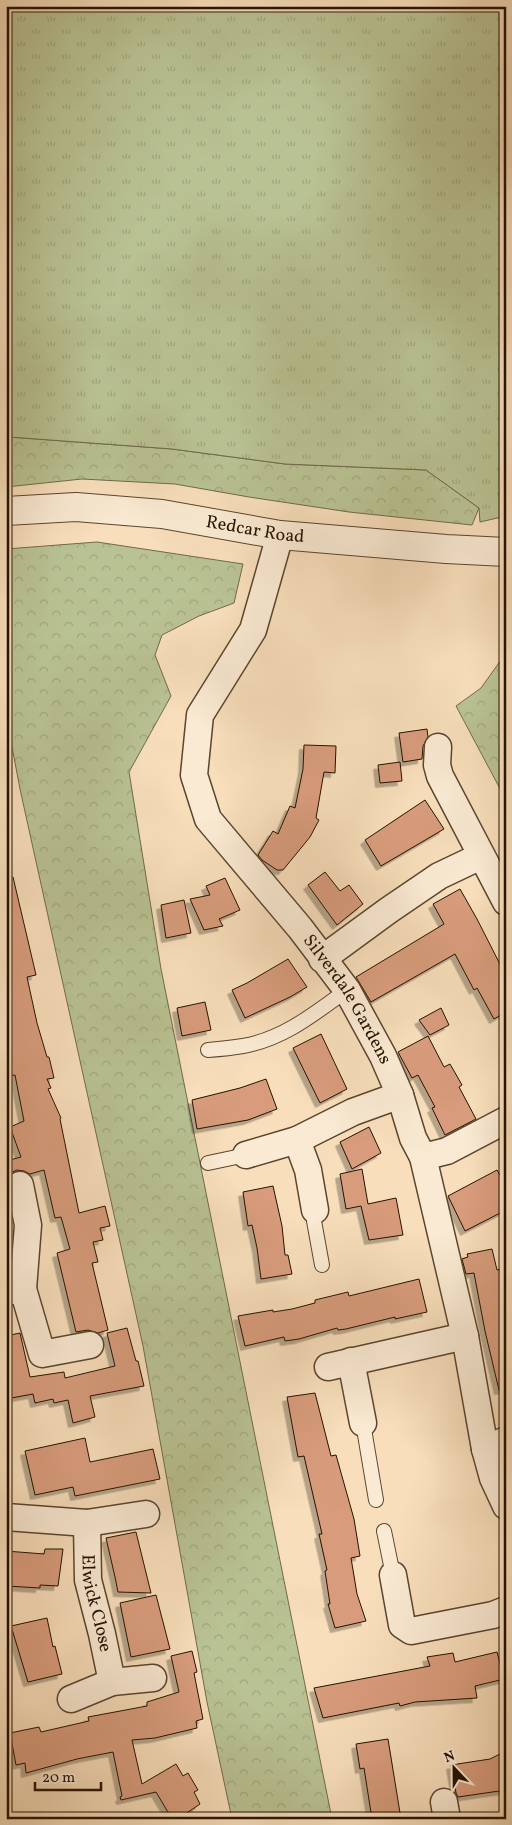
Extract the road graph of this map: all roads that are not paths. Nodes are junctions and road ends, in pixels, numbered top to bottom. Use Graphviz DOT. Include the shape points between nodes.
graph roads {
  1 [pos="6,511"];
  2 [pos="280,535"];
  3 [pos="506,552"];
  4 [pos="438,747"];
  5 [pos="481,856"];
  6 [pos="506,902"];
  7 [pos="322,959"];
  8 [pos="347,990"];
  9 [pos="208,1050"];
  10 [pos="400,1095"];
  11 [pos="506,1120"];
  12 [pos="297,1140"];
  13 [pos="246,1155"];
  14 [pos="423,1157"];
  15 [pos="208,1163"];
  16 [pos="20,1185"];
  17 [pos="315,1210"];
  18 [pos="322,1265"];
  19 [pos="15,1290"];
  20 [pos="464,1336"];
  21 [pos="90,1344"];
  22 [pos="362,1423"];
  23 [pos="496,1444"];
  24 [pos="376,1500"];
  25 [pos="506,1506"];
  26 [pos="146,1514"];
  27 [pos="6,1517"];
  28 [pos="87,1523"];
  29 [pos="384,1531"];
  30 [pos="393,1575"];
  31 [pos="506,1610"];
  32 [pos="153,1678"];
  33 [pos="112,1682"];
  34 [pos="71,1699"];
  1 -- 2 [label="street, Redcar Road" via="76,508 162,514"];
  2 -- 3 [label="street, Redcar Road"];
  2 -- 7 [label="street, Silverdale Gardens" via="252,630 200,715 194,775 208,819 300,928"];
  4 -- 5 [label="street" via="440,776"];
  5 -- 6 [label="street"];
  5 -- 7 [label="street" via="439,876"];
  7 -- 8 [label="street, Silverdale Gardens"];
  8 -- 9 [label="lane" via="297,1026 267,1040"];
  8 -- 10 [label="street, Silverdale Gardens"];
  10 -- 12 [label="street" via="353,1112"];
  10 -- 14 [label="street, Silverdale Gardens" via="413,1138"];
  11 -- 14 [label="street" via="447,1151"];
  12 -- 13 [label="street"];
  12 -- 17 [label="street" via="308,1170"];
  13 -- 15 [label="lane"];
  14 -- 20 [label="street, Silverdale Gardens"];
  16 -- 19 [label="street" via="28,1225"];
  17 -- 18 [label="lane"];
  19 -- 21 [label="street" via="42,1354"];
  20 -- 22 [label="street" via="339,1364"];
  20 -- 23 [label="street, Silverdale Gardens"];
  22 -- 24 [label="lane"];
  23 -- 25 [label="street, Silverdale Gardens" via="493,1478"];
  26 -- 28 [label="street"];
  27 -- 28 [label="street"];
  28 -- 33 [label="street, Elwick Close" via="88,1580"];
  29 -- 30 [label="lane"];
  30 -- 31 [label="street" via="402,1624 411,1631"];
  32 -- 33 [label="street"];
  33 -- 34 [label="street"];
}
